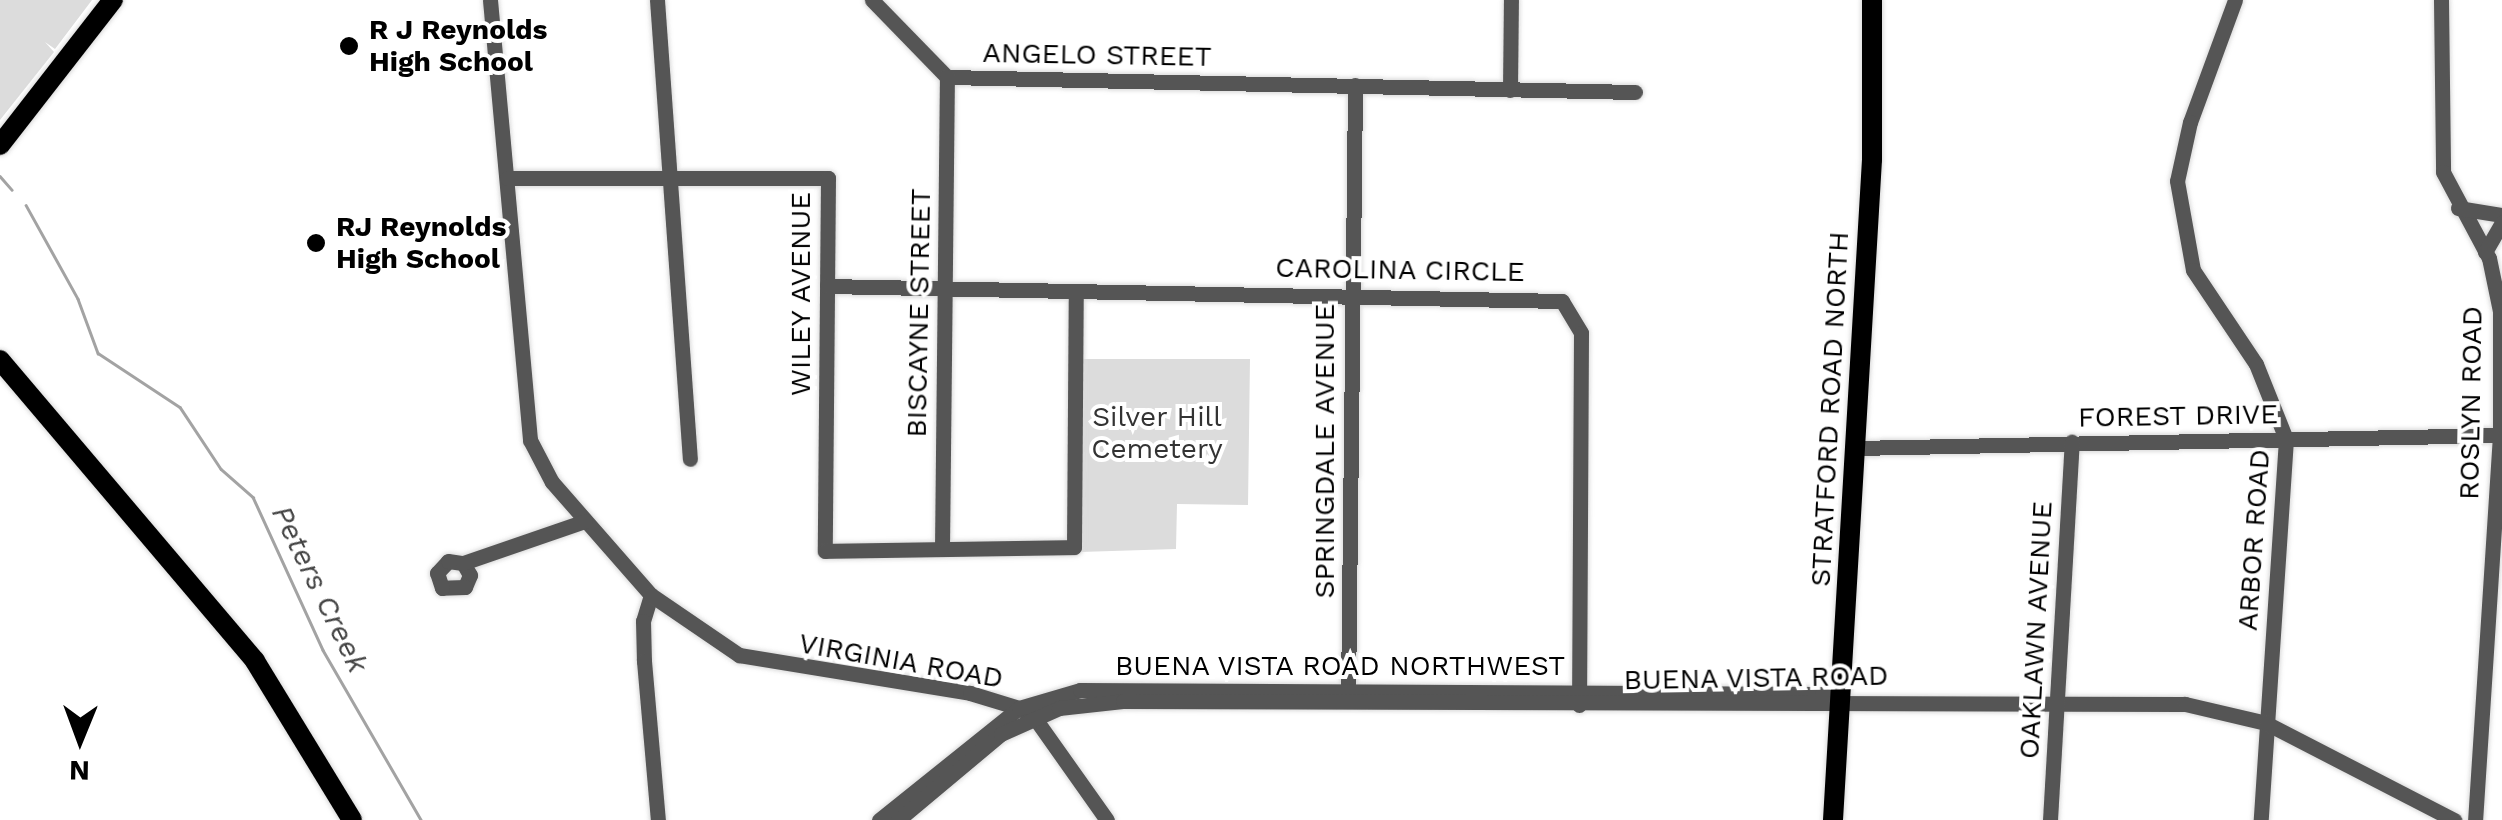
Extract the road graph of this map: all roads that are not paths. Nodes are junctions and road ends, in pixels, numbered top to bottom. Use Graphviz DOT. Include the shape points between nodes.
graph roads {
  1 [pos="113,0"];
  2 [pos="490,0"];
  3 [pos="657,0"];
  4 [pos="872,0"];
  5 [pos="1511,0"];
  6 [pos="1872,0"];
  7 [pos="2235,0"];
  8 [pos="2441,0"];
  9 [pos="947,78"];
  10 [pos="1355,86"];
  11 [pos="1510,90"];
  12 [pos="1635,92"];
  13 [pos="0,144"];
  14 [pos="507,178"];
  15 [pos="670,179"];
  16 [pos="2458,208"];
  17 [pos="2502,219"];
  18 [pos="2485,252"];
  19 [pos="827,286"];
  20 [pos="944,291"];
  21 [pos="1076,292"];
  22 [pos="1351,294"];
  23 [pos="0,360"];
  24 [pos="2501,435"];
  25 [pos="2286,439"];
  26 [pos="2072,442"];
  27 [pos="1855,448"];
  28 [pos="690,459"];
  29 [pos="585,521"];
  30 [pos="942,550"];
  31 [pos="463,563"];
  32 [pos="650,595"];
  33 [pos="2502,648"];
  34 [pos="2484,649"];
  35 [pos="1348,696"];
  36 [pos="1579,699"];
  37 [pos="1840,701"];
  38 [pos="2057,702"];
  39 [pos="1019,708"];
  40 [pos="1034,717"];
  41 [pos="2266,723"];
  42 [pos="352,820"];
  43 [pos="658,820"];
  44 [pos="879,820"];
  45 [pos="898,820"];
  46 [pos="1107,820"];
  47 [pos="1833,820"];
  48 [pos="2050,820"];
  49 [pos="2260,820"];
  50 [pos="2454,820"];
  51 [pos="2475,820"];
  1 -- 13 [label="main road"];
  2 -- 14 [label="street, VIRGINIA ROAD"];
  3 -- 15 [label="street"];
  4 -- 9 [label="street, ANGELO STREET"];
  5 -- 11 [label="street"];
  6 -- 27 [label="main road, STRATFORD ROAD NORTH" via="1872,159"];
  7 -- 25 [label="street, ARBOR ROAD" via="2180,153 2178,200 2193,270 2256,364"];
  8 -- 16 [label="street, ROSLYN ROAD" via="2440,138 2443,172"];
  9 -- 10 [label="street, ANGELO STREET"];
  9 -- 20 [label="street, BISCAYNE STREET"];
  10 -- 11 [label="street"];
  10 -- 22 [label="street, SPRINGDALE AVENUE"];
  11 -- 12 [label="street"];
  14 -- 15 [label="street, WILEY AVENUE"];
  14 -- 29 [label="street, VIRGINIA ROAD" via="530,440 552,482"];
  15 -- 19 [label="street, WILEY AVENUE" via="828,178"];
  15 -- 28 [label="street"];
  16 -- 17 [label="street"];
  16 -- 18 [label="street, ROSLYN ROAD"];
  17 -- 18 [label="street"];
  18 -- 24 [label="street, ROSLYN ROAD" via="2500,311"];
  19 -- 20 [label="street, CAROLINA CIRCLE"];
  19 -- 30 [label="street, WILEY AVENUE" via="825,551"];
  20 -- 21 [label="street, CAROLINA CIRCLE"];
  20 -- 30 [label="street, BISCAYNE STREET"];
  21 -- 22 [label="street, CAROLINA CIRCLE"];
  21 -- 30 [label="street" via="1074,547"];
  22 -- 35 [label="street, SPRINGDALE AVENUE"];
  22 -- 36 [label="street, CAROLINA CIRCLE" via="1543,297 1575,314 1582,375"];
  23 -- 42 [label="main road" via="255,661"];
  24 -- 25 [label="street, FOREST DRIVE"];
  24 -- 34 [label="street, ROSLYN ROAD"];
  25 -- 26 [label="street, FOREST DRIVE"];
  25 -- 41 [label="street, ARBOR ROAD"];
  26 -- 27 [label="street, FOREST DRIVE"];
  26 -- 38 [label="street, OAKLAWN AVENUE"];
  27 -- 37 [label="main road, STRATFORD ROAD NORTH"];
  29 -- 31 [label="street"];
  29 -- 32 [label="street, VIRGINIA ROAD"];
  32 -- 39 [label="street, VIRGINIA ROAD" via="739,655"];
  32 -- 43 [label="street" via="644,661"];
  33 -- 34 [label="street"];
  34 -- 51 [label="street, ROSLYN ROAD"];
  35 -- 36 [label="street, BUENA VISTA ROAD"];
  35 -- 39 [label="street, BUENA VISTA ROAD NORTHWEST" via="1096,689"];
  35 -- 40 [label="street, BUENA VISTA ROAD" via="1091,702"];
  36 -- 37 [label="street, BUENA VISTA ROAD" via="1822,707"];
  37 -- 38 [label="street, BUENA VISTA ROAD"];
  37 -- 47 [label="main road, STRATFORD ROAD NORTH"];
  38 -- 41 [label="street, BUENA VISTA ROAD" via="2186,704"];
  38 -- 48 [label="street, OAKLAWN AVENUE"];
  39 -- 40 [label="street, VIRGINIA ROAD"];
  39 -- 44 [label="street, BUENA VISTA ROAD NORTHWEST"];
  40 -- 45 [label="street" via="1001,734"];
  40 -- 46 [label="street, VIRGINIA ROAD"];
  41 -- 49 [label="street, ARBOR ROAD"];
  41 -- 50 [label="street, BUENA VISTA ROAD"];
}
